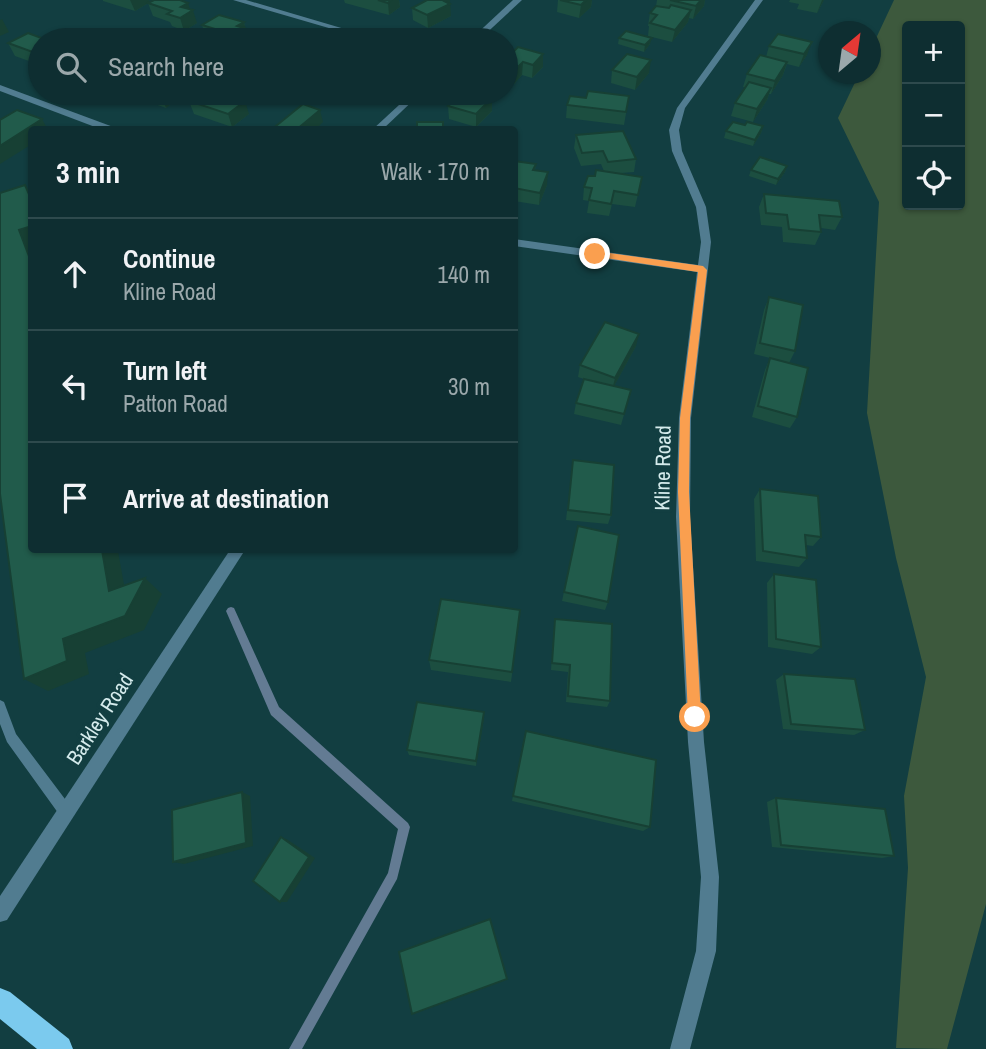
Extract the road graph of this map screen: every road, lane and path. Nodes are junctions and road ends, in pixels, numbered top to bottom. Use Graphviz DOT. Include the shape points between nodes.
graph roads {
  1 [pos="237,0"];
  2 [pos="518,0"];
  3 [pos="759,0"];
  4 [pos="336,28"];
  5 [pos="487,28"];
  6 [pos="0,88"];
  7 [pos="28,98"];
  8 [pos="46,105"];
  9 [pos="403,105"];
  10 [pos="102,126"];
  11 [pos="380,126"];
  12 [pos="518,243"];
  13 [pos="703,270"];
  14 [pos="236,553"];
  15 [pos="0,706"];
  16 [pos="66,813"];
  17 [pos="0,913"];
  18 [pos="0,1002"];
  19 [pos="58,1049"];
  20 [pos="680,1049"];
  1 -- 4 [label="street"];
  2 -- 5 [label="street"];
  3 -- 13 [label="street, Kline Road" via="676,120 677,151 701,206 706,242"];
  6 -- 7 [label="street"];
  8 -- 10 [label="street"];
  9 -- 11 [label="street"];
  12 -- 13 [label="street"];
  13 -- 20 [label="street, Kline Road" via="685,418 683,517 696,742 710,877 706,951"];
  14 -- 16 [label="street, Barkley Road"];
  15 -- 16 [label="lane" via="11,738"];
  16 -- 17 [label="street, Barkley Road"];
  18 -- 19 [label="highway"];
}
